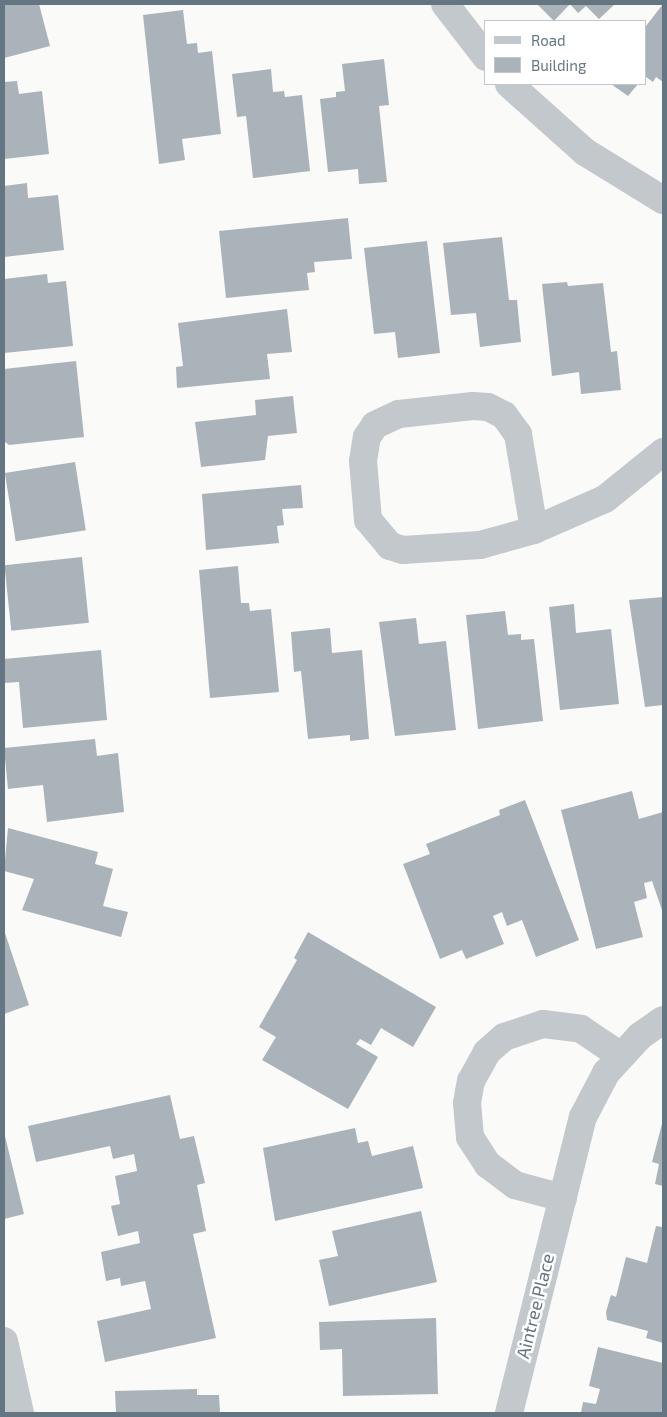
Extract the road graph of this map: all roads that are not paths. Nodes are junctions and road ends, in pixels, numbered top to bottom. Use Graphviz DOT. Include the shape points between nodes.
graph roads {
  1 [pos="445,4"];
  2 [pos="484,54"];
  3 [pos="510,85"];
  4 [pos="663,200"];
  5 [pos="663,452"];
  6 [pos="534,530"];
  7 [pos="663,1020"];
  8 [pos="620,1056"];
  9 [pos="563,1198"];
  10 [pos="4,1341"];
  11 [pos="20,1413"];
  12 [pos="508,1413"];
  1 -- 2 [label="street"];
  3 -- 4 [label="street" via="584,152"];
  5 -- 6 [label="street" via="604,499"];
  6 -- 6 [label="street" via="480,545 402,550 390,546 368,520 363,453 367,437 375,425 399,414 472,406 488,407 504,415 518,434"];
  7 -- 8 [label="street, Aintree Place" via="648,1028"];
  8 -- 9 [label="street, Aintree Place" via="598,1084 583,1118"];
  8 -- 9 [label="street" via="581,1029 543,1024 504,1038 487,1052 471,1081 467,1103 470,1137 488,1166 515,1185"];
  9 -- 12 [label="street, Aintree Place"];
  10 -- 11 [label="street"];
}
